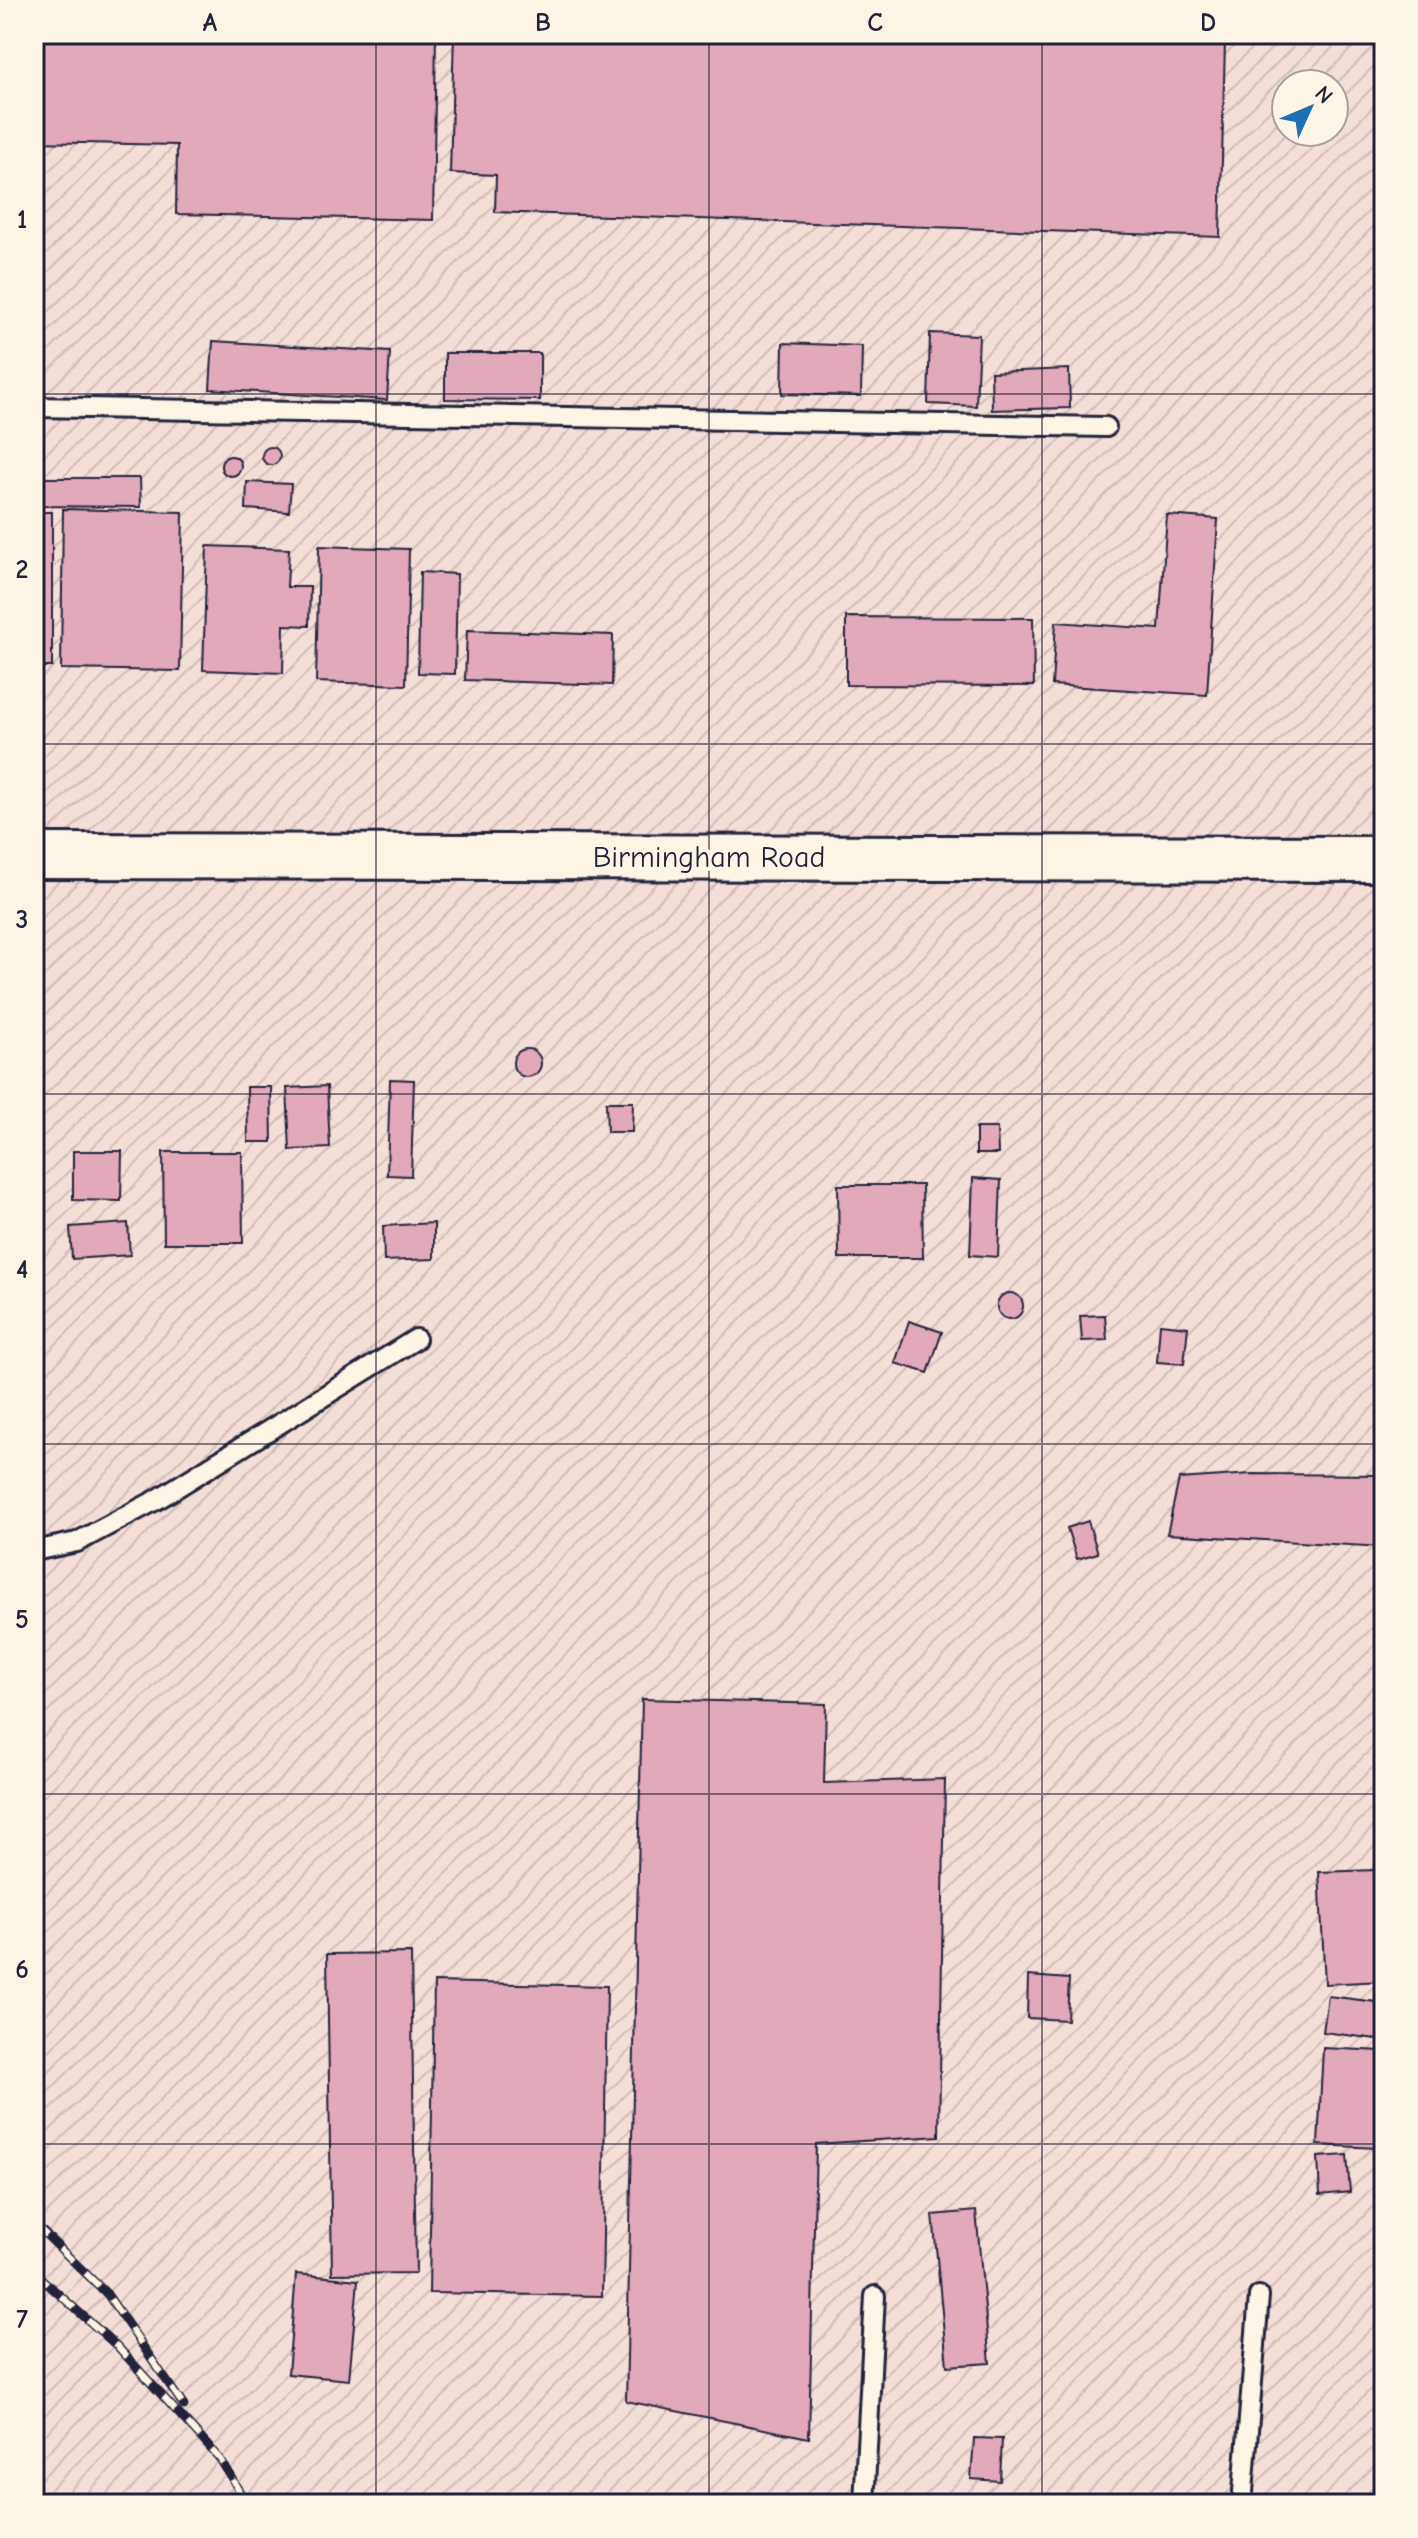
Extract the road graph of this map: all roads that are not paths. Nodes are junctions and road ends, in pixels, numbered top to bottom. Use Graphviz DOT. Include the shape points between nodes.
graph roads {
  1 [pos="34,407"];
  2 [pos="1106,427"];
  3 [pos="34,856"];
  4 [pos="1384,859"];
  5 [pos="416,1339"];
  6 [pos="34,1551"];
  7 [pos="875,2296"];
  8 [pos="1259,2296"];
  9 [pos="864,2504"];
  10 [pos="1242,2504"];
  1 -- 2 [label="lane"];
  3 -- 4 [label="street, Birmingham Road"];
  5 -- 6 [label="lane" via="158,1499 77,1542"];
  7 -- 9 [label="lane"];
  8 -- 10 [label="lane"];
}
